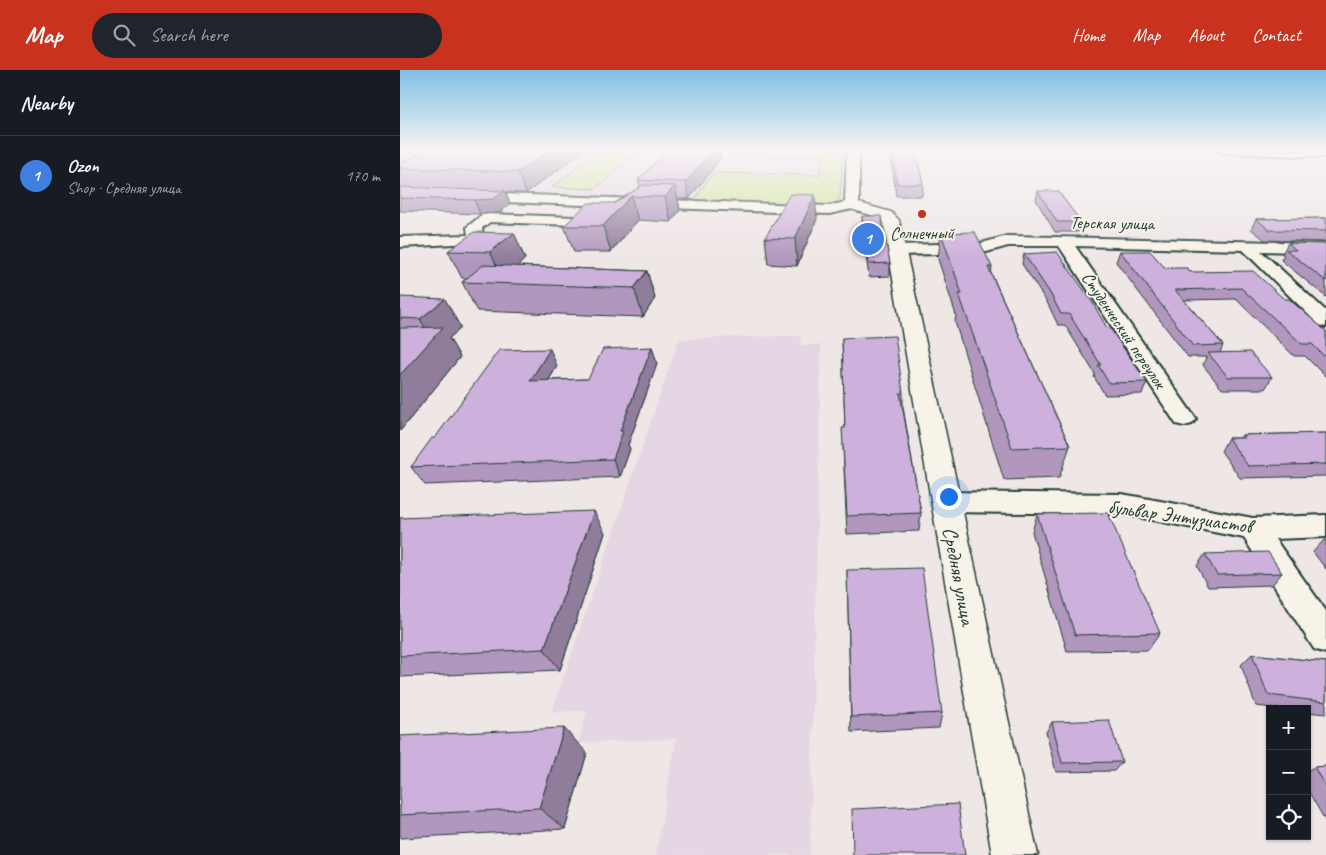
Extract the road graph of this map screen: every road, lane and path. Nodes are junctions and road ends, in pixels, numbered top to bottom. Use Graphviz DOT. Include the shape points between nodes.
graph roads {
  1 [pos="852,187"];
  2 [pos="459,196"];
  3 [pos="645,202"];
  4 [pos="852,205"];
  5 [pos="1064,241"];
  6 [pos="400,242"];
  7 [pos="1246,245"];
  8 [pos="1326,248"];
  9 [pos="897,250"];
  10 [pos="1326,321"];
  11 [pos="1184,419"];
  12 [pos="945,502"];
  13 [pos="1326,526"];
  14 [pos="1253,528"];
  15 [pos="1326,638"];
  16 [pos="1014,855"];
  1 -- 4 [label="street"];
  2 -- 3 [label="street"];
  3 -- 4 [label="street" via="829,210"];
  3 -- 6 [label="street" via="621,220 487,218 474,227 476,238"];
  4 -- 9 [label="street, Средняя улица" via="886,215 891,220"];
  5 -- 7 [label="street, Терская улица"];
  5 -- 9 [label="street, Терская улица" via="1007,241 983,248"];
  5 -- 11 [label="street, Студенческий переулок"];
  7 -- 8 [label="street, Терская улица"];
  7 -- 10 [label="street"];
  9 -- 12 [label="street, Средняя улица"];
  12 -- 14 [label="street, бульвар Энтузиастов" via="1122,504"];
  12 -- 16 [label="street, Средняя улица"];
  13 -- 14 [label="street, бульвар Энтузиастов"];
  14 -- 15 [label="street"];
}
